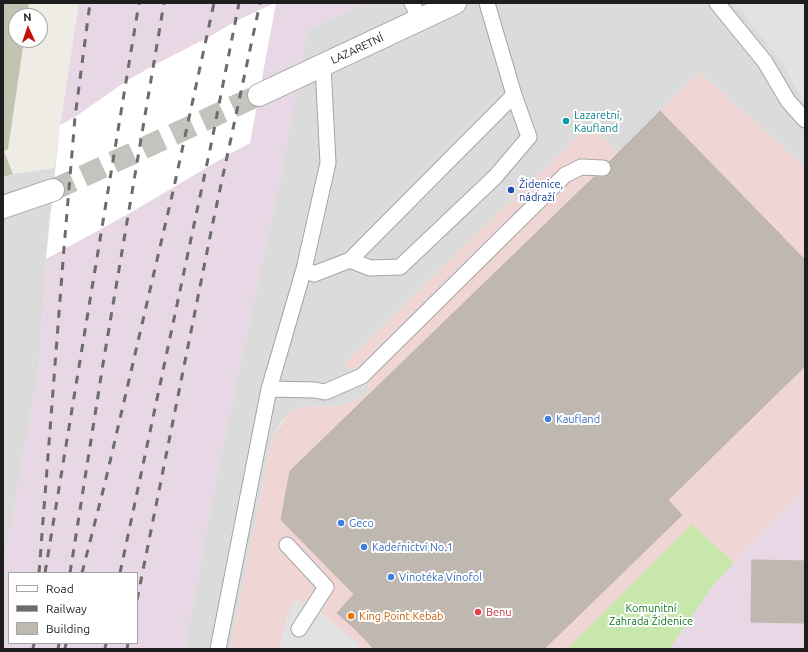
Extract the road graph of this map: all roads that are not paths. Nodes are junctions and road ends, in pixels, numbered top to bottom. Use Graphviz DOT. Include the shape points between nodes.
graph roads {
  1 [pos="455,3"];
  2 [pos="487,3"];
  3 [pos="717,3"];
  4 [pos="416,11"];
  5 [pos="323,65"];
  6 [pos="514,94"];
  7 [pos="259,95"];
  8 [pos="805,120"];
  9 [pos="603,168"];
  10 [pos="52,190"];
  11 [pos="3,207"];
  12 [pos="350,260"];
  13 [pos="304,269"];
  14 [pos="269,389"];
  15 [pos="287,545"];
  16 [pos="299,630"];
  17 [pos="218,649"];
  1 -- 4 [label="street, LAZARETNÍ"];
  2 -- 6 [label="lane"];
  3 -- 8 [label="lane" via="765,62 788,101"];
  4 -- 5 [label="street, LAZARETNÍ"];
  5 -- 7 [label="street, LAZARETNÍ"];
  5 -- 13 [label="lane" via="328,163"];
  6 -- 12 [label="lane"];
  6 -- 12 [label="lane" via="529,137 495,177 400,267 370,268"];
  9 -- 14 [label="lane" via="581,167 565,174 362,376 325,392"];
  10 -- 11 [label="street"];
  12 -- 13 [label="lane" via="314,274"];
  13 -- 14 [label="lane"];
  14 -- 17 [label="lane"];
  15 -- 16 [label="lane" via="326,587"];
}
